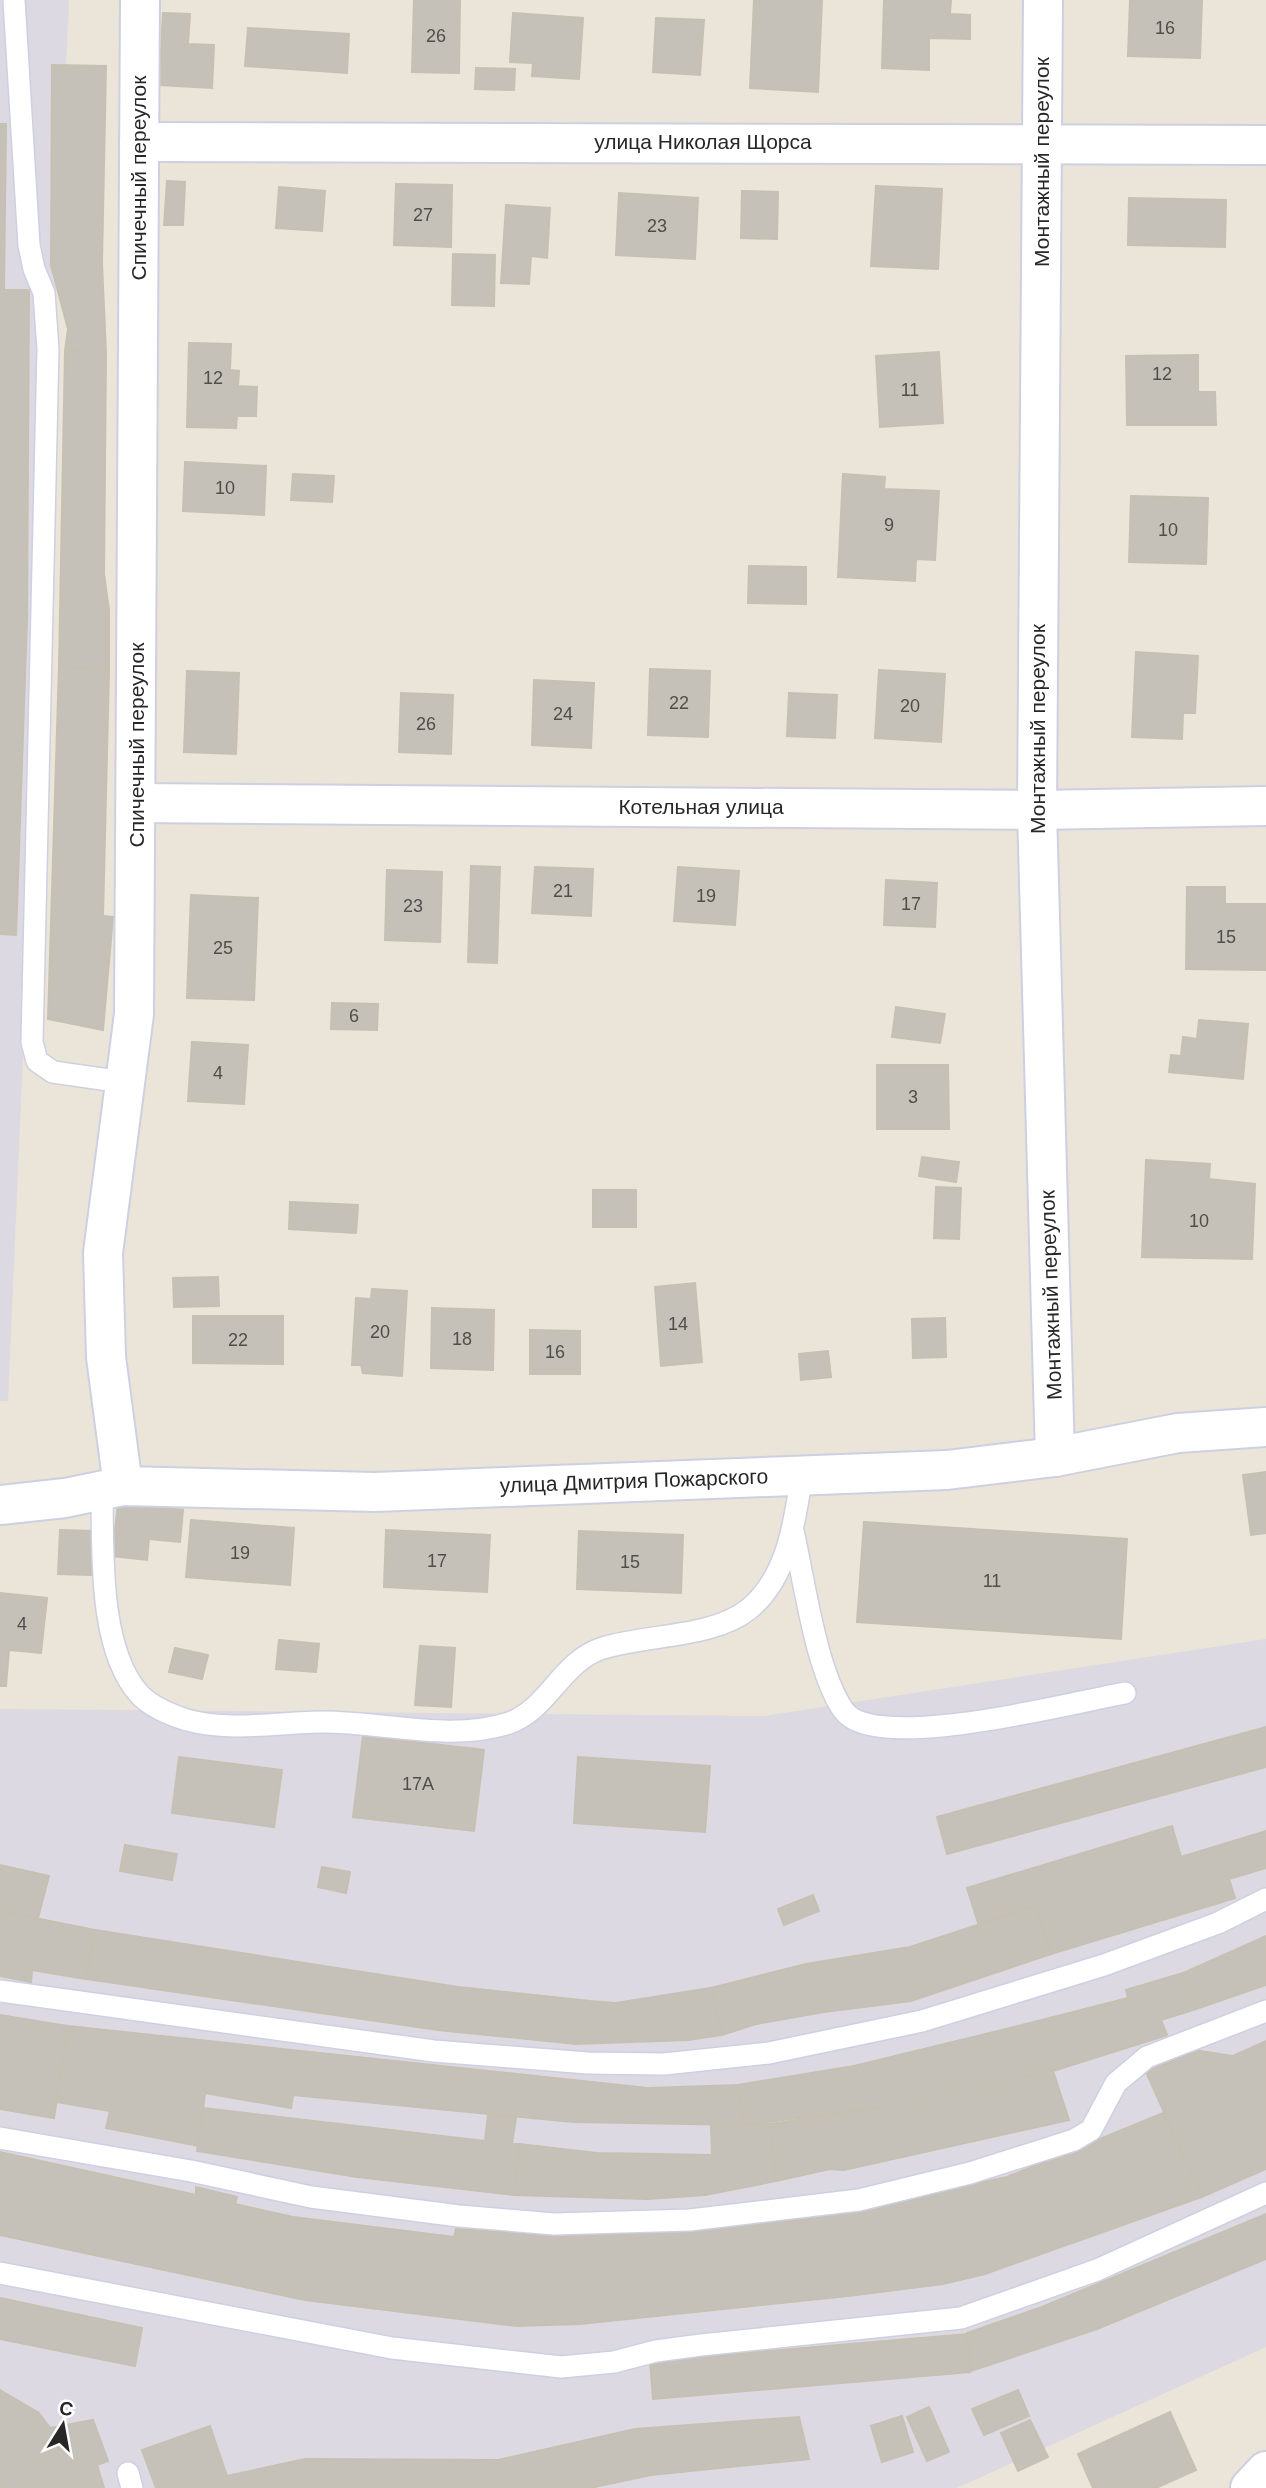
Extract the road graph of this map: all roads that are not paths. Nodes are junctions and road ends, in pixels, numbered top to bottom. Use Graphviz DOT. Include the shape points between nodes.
graph roads {
  1 [pos="14,0"];
  2 [pos="140,0"];
  3 [pos="1043,0"];
  4 [pos="139,142"];
  5 [pos="1043,142"];
  6 [pos="1266,145"];
  7 [pos="137,803"];
  8 [pos="1266,806"];
  9 [pos="1037,810"];
  10 [pos="123,1082"];
  11 [pos="1266,1427"];
  12 [pos="1055,1457"];
  13 [pos="802,1474"];
  14 [pos="112,1488"];
  15 [pos="0,1505"];
  16 [pos="793,1529"];
  17 [pos="1125,1692"];
  18 [pos="1266,1899"];
  19 [pos="0,1991"];
  20 [pos="1266,2011"];
  21 [pos="0,2138"];
  22 [pos="1266,2193"];
  23 [pos="0,2273"];
  24 [pos="1266,2471"];
  25 [pos="1250,2488"];
  1 -- 10 [label="lane" via="29,245 44,293 48,349 32,1042 37,1061 53,1072"];
  2 -- 4 [label="street, Спичечный переулок"];
  3 -- 5 [label="street, Монтажный переулок"];
  4 -- 5 [label="street, улица Николая Щорса"];
  4 -- 7 [label="street, Спичечный переулок"];
  5 -- 6 [label="street, улица Николая Щорса"];
  5 -- 9 [label="street, Монтажный переулок"];
  7 -- 9 [label="street, Котельная улица"];
  7 -- 10 [label="street, Спичечный переулок" via="134,1014"];
  8 -- 9 [label="street, Котельная улица"];
  9 -- 12 [label="street, Монтажный переулок"];
  10 -- 14 [label="street, Спичечный переулок" via="103,1253"];
  11 -- 12 [label="street, улица Дмитрия Пожарского" via="1167,1435"];
  12 -- 13 [label="street, улица Дмитрия Пожарского" via="947,1469"];
  13 -- 14 [label="street, улица Дмитрия Пожарского" via="375,1492"];
  13 -- 16 [label="lane"];
  14 -- 15 [label="street, улица Дмитрия Пожарского"];
  14 -- 16 [label="lane" via="104,1578 113,1633 131,1683 155,1706 188,1720 235,1726 324,1722 424,1729 511,1722 530,1711 581,1658 601,1649 735,1619 778,1573"];
  16 -- 17 [label="lane" via="828,1677 845,1712 857,1721 880,1729 932,1728"];
  18 -- 19 [label="lane" via="1218,1923 1104,1965 922,2021 769,2053 664,2064 434,2051"];
  20 -- 21 [label="lane" via="1147,2057 1116,2083 1091,2130 1074,2140 971,2173 859,2200 690,2220 554,2224 459,2216 311,2197"];
  22 -- 23 [label="lane" via="1097,2270 961,2318 701,2345 561,2367 392,2348"];
  24 -- 25 [label="street"];
}
